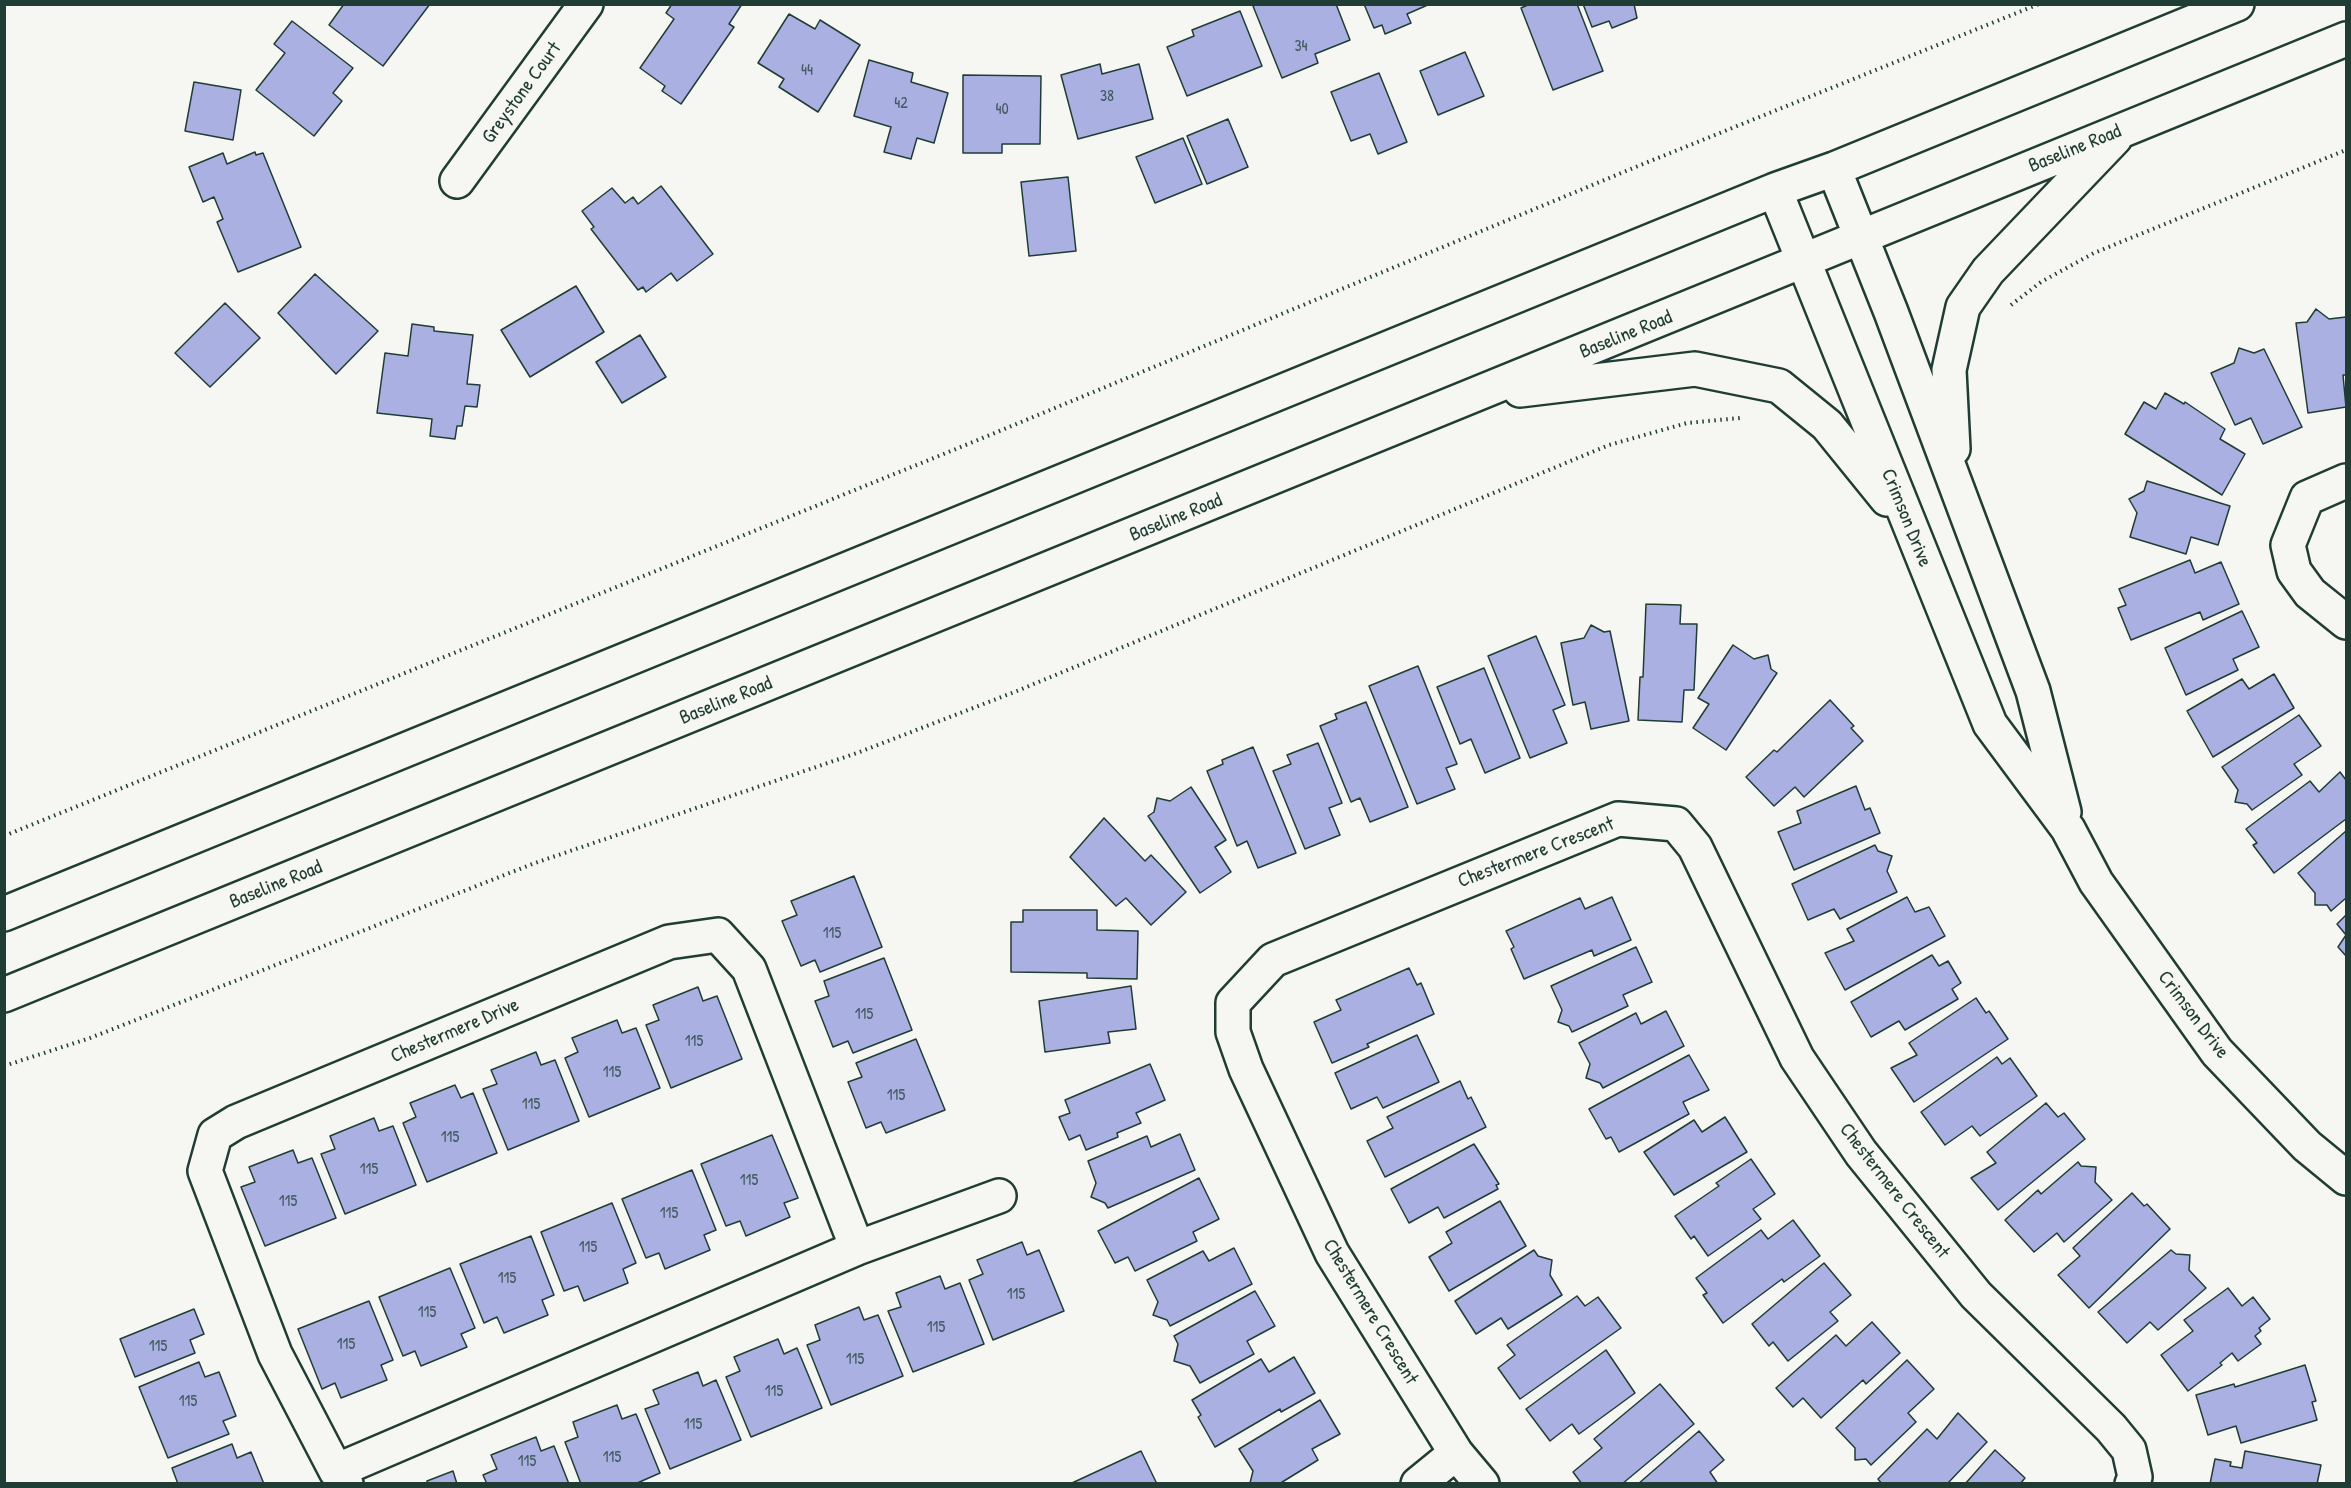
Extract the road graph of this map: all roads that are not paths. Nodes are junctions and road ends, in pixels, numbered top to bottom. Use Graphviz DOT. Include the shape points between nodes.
graph roads {
  1 [pos="586,4"];
  2 [pos="2237,4"];
  3 [pos="2346,39"];
  4 [pos="2122,130"];
  5 [pos="1834,169"];
  6 [pos="457,181"];
  7 [pos="1775,190"];
  8 [pos="1861,237"];
  9 [pos="1803,263"];
  10 [pos="1476,395"];
  11 [pos="1954,480"];
  12 [pos="2346,481"];
  13 [pos="1907,523"];
  14 [pos="2346,622"];
  15 [pos="2068,829"];
  16 [pos="4,914"];
  17 [pos="4,995"];
  18 [pos="2346,1178"];
  19 [pos="999,1196"];
  20 [pos="857,1248"];
  21 [pos="1456,1453"];
  22 [pos="341,1477"];
  23 [pos="1418,1484"];
  24 [pos="1482,1484"];
  25 [pos="2132,1484"];
  1 -- 6 [label="street, Greystone Court"];
  2 -- 5 [label="street"];
  3 -- 4 [label="street, Baseline Road"];
  4 -- 8 [label="street, Baseline Road"];
  4 -- 11 [label="street" via="1988,271 1963,307 1949,370"];
  5 -- 7 [label="street"];
  5 -- 8 [label="street, Crimson Drive"];
  7 -- 9 [label="street, Crimson Drive"];
  7 -- 16 [label="street"];
  8 -- 9 [label="street, Baseline Road"];
  8 -- 11 [label="street, Crimson Drive"];
  9 -- 10 [label="street, Baseline Road"];
  9 -- 13 [label="street, Crimson Drive"];
  10 -- 13 [label="street" via="1695,369 1779,386 1827,425"];
  10 -- 17 [label="street, Baseline Road"];
  11 -- 15 [label="street, Crimson Drive" via="2033,691"];
  12 -- 14 [label="street" via="2307,498 2288,545 2294,571 2305,586"];
  13 -- 15 [label="street, Crimson Drive" via="1990,724"];
  15 -- 18 [label="street, Crimson Drive" via="2096,882 2217,1052 2307,1146"];
  19 -- 20 [label="street, Chestermere Drive"];
  20 -- 22 [label="street, Chestermere Drive"];
  20 -- 22 [label="street, Chestermere Drive" via="748,969 718,935 669,942 236,1122 215,1135 205,1171 275,1354"];
  21 -- 23 [label="street"];
  21 -- 24 [label="street, Chestermere Crescent"];
  21 -- 25 [label="street, Chestermere Crescent" via="1332,1253 1245,1069 1233,1032 1233,1003 1273,960 1618,819 1676,824 1695,847 1797,1058 1861,1153 1976,1295 2129,1450 2135,1477"];
}
